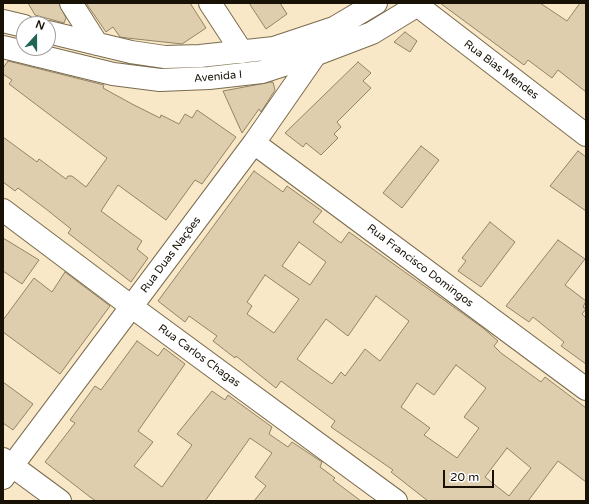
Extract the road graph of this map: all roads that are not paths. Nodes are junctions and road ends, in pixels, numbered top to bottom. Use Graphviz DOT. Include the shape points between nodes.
graph roads {
  1 [pos="71,3"];
  2 [pos="210,3"];
  3 [pos="362,6"];
  4 [pos="408,7"];
  5 [pos="3,21"];
  6 [pos="16,24"];
  7 [pos="334,28"];
  8 [pos="372,33"];
  9 [pos="56,34"];
  10 [pos="97,44"];
  11 [pos="3,47"];
  12 [pos="242,52"];
  13 [pos="317,54"];
  14 [pos="586,134"];
  15 [pos="254,143"];
  16 [pos="3,210"];
  17 [pos="132,307"];
  18 [pos="586,389"];
  19 [pos="6,467"];
  20 [pos="60,501"];
  21 [pos="396,501"];
  1 -- 10 [label="street"];
  2 -- 12 [label="street"];
  3 -- 7 [label="street, Avenida I"];
  3 -- 8 [label="street"];
  4 -- 8 [label="street, Avenida I"];
  4 -- 14 [label="street, Rua Bias Mendes"];
  5 -- 6 [label="street"];
  7 -- 12 [label="street, Avenida I" via="274,48"];
  7 -- 13 [label="street, Rua Duas Nações"];
  8 -- 13 [label="street, Avenida I"];
  9 -- 10 [label="street, Avenida I"];
  10 -- 12 [label="street, Avenida I" via="165,57"];
  11 -- 13 [label="street, Avenida I" via="89,69 160,80 262,72"];
  13 -- 15 [label="street, Rua Duas Nações"];
  15 -- 17 [label="street, Rua Duas Nações"];
  15 -- 18 [label="street, Rua Francisco Domingos"];
  16 -- 17 [label="street, Rua Carlos Chagas"];
  17 -- 19 [label="street, Rua Duas Nações"];
  17 -- 21 [label="street, Rua Carlos Chagas"];
  19 -- 20 [label="street"];
}
